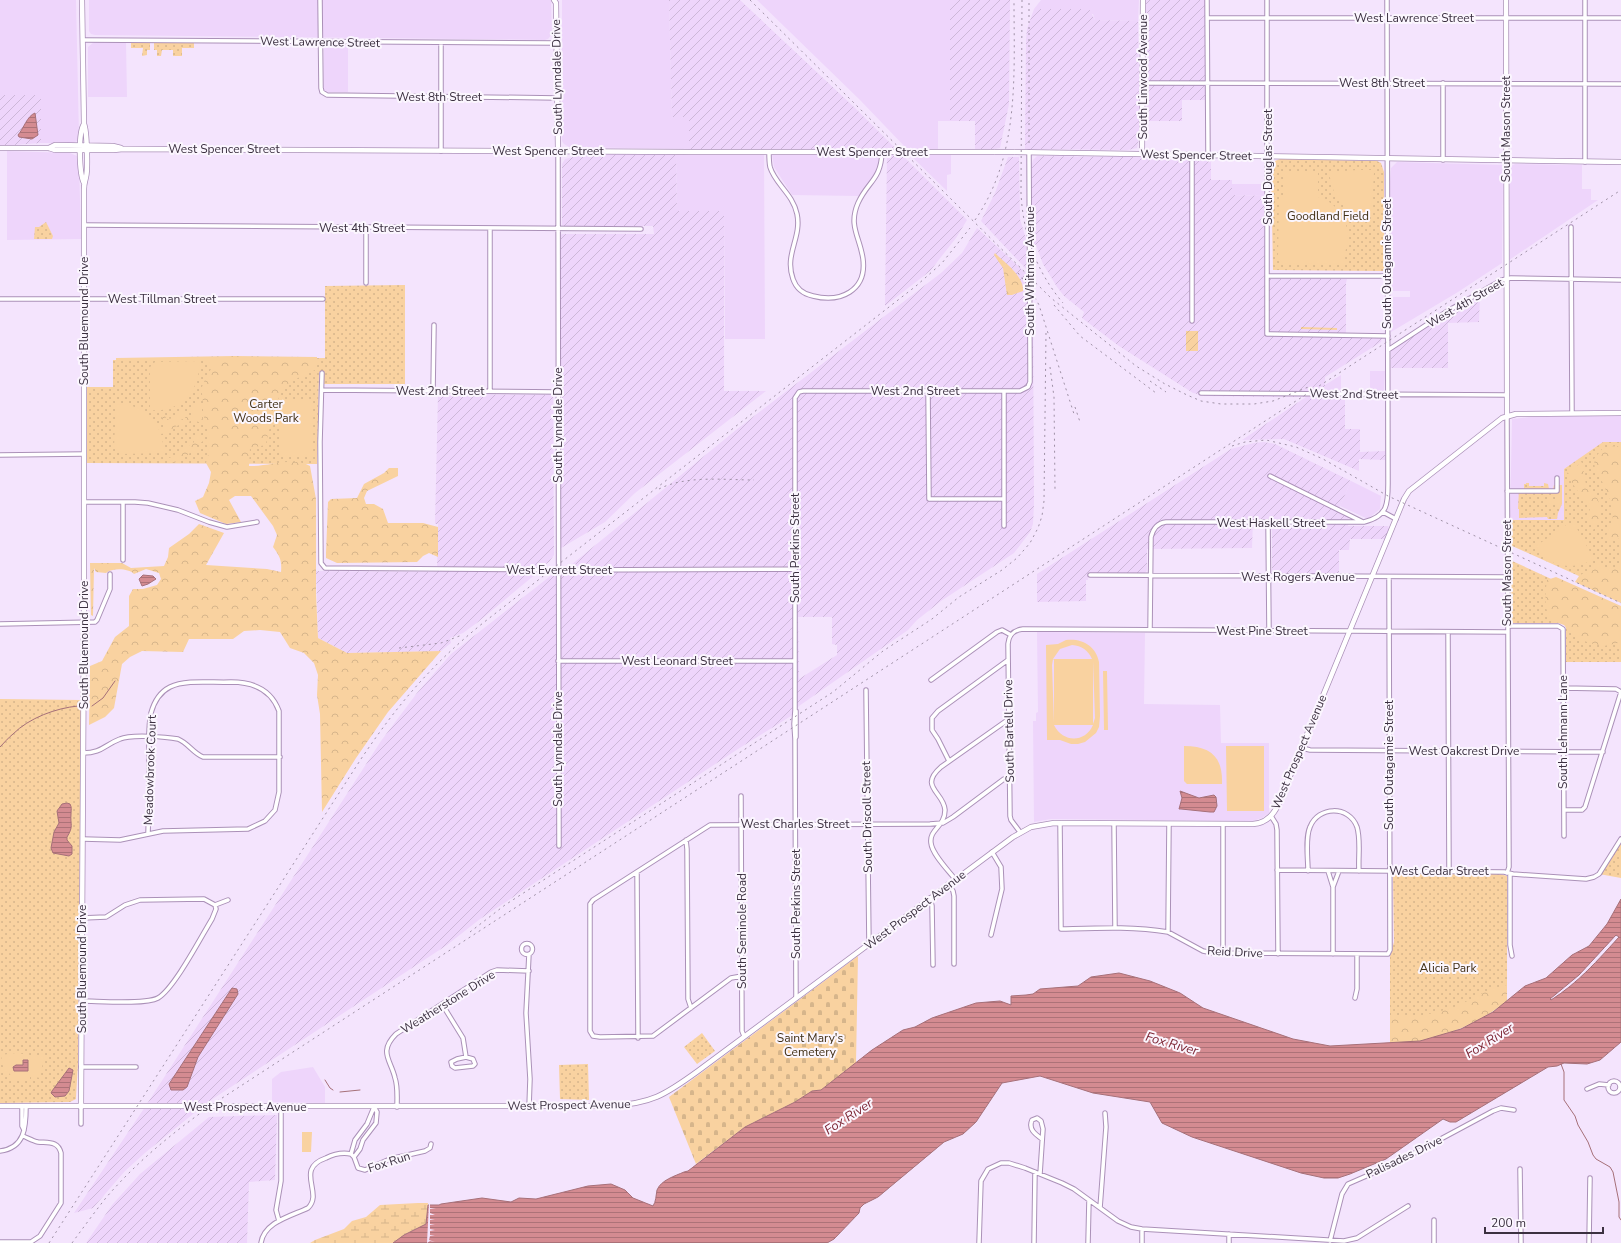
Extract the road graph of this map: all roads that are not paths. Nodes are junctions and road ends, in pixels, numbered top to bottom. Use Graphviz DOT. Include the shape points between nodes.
graph roads {
  1 [pos="82,0"];
  2 [pos="320,0"];
  3 [pos="1143,0"];
  4 [pos="1208,0"];
  5 [pos="1267,0"];
  6 [pos="1387,0"];
  7 [pos="1506,0"];
  8 [pos="1585,0"];
  9 [pos="557,1"];
  10 [pos="1208,18"];
  11 [pos="1267,18"];
  12 [pos="1387,18"];
  13 [pos="1506,18"];
  14 [pos="1585,18"];
  15 [pos="1621,18"];
  16 [pos="83,40"];
  17 [pos="321,42"];
  18 [pos="441,43"];
  19 [pos="557,43"];
  20 [pos="1387,83"];
  21 [pos="1443,83"];
  22 [pos="1143,84"];
  23 [pos="1208,84"];
  24 [pos="1267,84"];
  25 [pos="1506,84"];
  26 [pos="1585,84"];
  27 [pos="1621,84"];
  28 [pos="441,97"];
  29 [pos="558,98"];
  30 [pos="84,147"];
  31 [pos="0,148"];
  32 [pos="441,151"];
  33 [pos="558,151"];
  34 [pos="770,152"];
  35 [pos="882,152"];
  36 [pos="1029,152"];
  37 [pos="1142,154"];
  38 [pos="1192,155"];
  39 [pos="1208,155"];
  40 [pos="1268,156"];
  41 [pos="1387,159"];
  42 [pos="1443,160"];
  43 [pos="1506,161"];
  44 [pos="1585,162"];
  45 [pos="1621,162"];
  46 [pos="84,225"];
  47 [pos="1572,227"];
  48 [pos="366,228"];
  49 [pos="490,228"];
  50 [pos="558,229"];
  51 [pos="641,229"];
  52 [pos="1267,276"];
  53 [pos="1388,276"];
  54 [pos="1506,276"];
  55 [pos="1572,279"];
  56 [pos="1621,280"];
  57 [pos="366,283"];
  58 [pos="84,299"];
  59 [pos="323,299"];
  60 [pos="0,300"];
  61 [pos="1192,321"];
  62 [pos="434,326"];
  63 [pos="1388,336"];
  64 [pos="1388,350"];
  65 [pos="322,373"];
  66 [pos="1026,389"];
  67 [pos="322,390"];
  68 [pos="433,391"];
  69 [pos="490,391"];
  70 [pos="803,391"];
  71 [pos="928,391"];
  72 [pos="1004,391"];
  73 [pos="558,392"];
  74 [pos="1201,392"];
  75 [pos="1388,395"];
  76 [pos="1507,395"];
  77 [pos="1572,413"];
  78 [pos="1621,413"];
  79 [pos="1507,416"];
  80 [pos="84,454"];
  81 [pos="0,455"];
  82 [pos="1270,476"];
  83 [pos="1557,478"];
  84 [pos="1507,491"];
  85 [pos="1004,499"];
  86 [pos="84,502"];
  87 [pos="123,502"];
  88 [pos="1383,512"];
  89 [pos="1396,519"];
  90 [pos="257,522"];
  91 [pos="1364,522"];
  92 [pos="1268,523"];
  93 [pos="1004,526"];
  94 [pos="123,560"];
  95 [pos="795,569"];
  96 [pos="558,570"];
  97 [pos="110,574"];
  98 [pos="1090,575"];
  99 [pos="1150,576"];
  100 [pos="1269,576"];
  101 [pos="1373,577"];
  102 [pos="1388,577"];
  103 [pos="1507,577"];
  104 [pos="84,623"];
  105 [pos="0,624"];
  106 [pos="1508,626"];
  107 [pos="1150,630"];
  108 [pos="1269,630"];
  109 [pos="1350,631"];
  110 [pos="1389,631"];
  111 [pos="1448,632"];
  112 [pos="1508,632"];
  113 [pos="1011,635"];
  114 [pos="1008,660"];
  115 [pos="795,661"];
  116 [pos="558,662"];
  117 [pos="931,680"];
  118 [pos="1564,688"];
  119 [pos="866,690"];
  120 [pos="1009,719"];
  121 [pos="149,737"];
  122 [pos="1302,748"];
  123 [pos="1389,750"];
  124 [pos="1448,751"];
  125 [pos="1508,751"];
  126 [pos="1564,751"];
  127 [pos="1603,752"];
  128 [pos="83,754"];
  129 [pos="280,757"];
  130 [pos="949,761"];
  131 [pos="1010,777"];
  132 [pos="741,796"];
  133 [pos="1564,810"];
  134 [pos="1271,816"];
  135 [pos="943,823"];
  136 [pos="795,824"];
  137 [pos="867,824"];
  138 [pos="1060,824"];
  139 [pos="1114,824"];
  140 [pos="1169,824"];
  141 [pos="1223,824"];
  142 [pos="742,825"];
  143 [pos="1020,832"];
  144 [pos="148,833"];
  145 [pos="1564,836"];
  146 [pos="83,839"];
  147 [pos="1621,839"];
  148 [pos="686,840"];
  149 [pos="558,846"];
  150 [pos="992,852"];
  151 [pos="1278,870"];
  152 [pos="1308,870"];
  153 [pos="1328,871"];
  154 [pos="1339,871"];
  155 [pos="1359,871"];
  156 [pos="1389,871"];
  157 [pos="1449,871"];
  158 [pos="637,872"];
  159 [pos="1508,873"];
  160 [pos="955,879"];
  161 [pos="948,884"];
  162 [pos="1334,887"];
  163 [pos="930,898"];
  164 [pos="228,900"];
  165 [pos="216,905"];
  166 [pos="82,918"];
  167 [pos="1115,928"];
  168 [pos="1168,932"];
  169 [pos="991,935"];
  170 [pos="869,944"];
  171 [pos="1390,952"];
  172 [pos="529,954"];
  173 [pos="1224,954"];
  174 [pos="1278,954"];
  175 [pos="1333,954"];
  176 [pos="1357,954"];
  177 [pos="1512,956"];
  178 [pos="954,964"];
  179 [pos="933,965"];
  180 [pos="528,971"];
  181 [pos="742,976"];
  182 [pos="796,998"];
  183 [pos="1355,998"];
  184 [pos="82,1001"];
  185 [pos="442,1004"];
  186 [pos="691,1008"];
  187 [pos="744,1036"];
  188 [pos="638,1038"];
  189 [pos="466,1058"];
  190 [pos="82,1067"];
  191 [pos="136,1067"];
  192 [pos="1621,1078"];
  193 [pos="1617,1082"];
  194 [pos="1609,1085"];
  195 [pos="1587,1089"];
  196 [pos="1620,1091"];
  197 [pos="0,1106"];
  198 [pos="529,1106"];
  199 [pos="24,1107"];
  200 [pos="81,1107"];
  201 [pos="281,1107"];
  202 [pos="374,1107"];
  203 [pos="396,1107"];
  204 [pos="1514,1110"];
  205 [pos="1105,1113"];
  206 [pos="80,1124"];
  207 [pos="23,1136"];
  208 [pos="1042,1139"];
  209 [pos="431,1144"];
  210 [pos="0,1151"];
  211 [pos="352,1155"];
  212 [pos="1520,1169"];
  213 [pos="1036,1172"];
  214 [pos="1040,1174"];
  215 [pos="1590,1178"];
  216 [pos="1089,1200"];
  217 [pos="1408,1206"];
  218 [pos="1100,1208"];
  219 [pos="1434,1220"];
  220 [pos="278,1222"];
  221 [pos="1142,1229"];
  222 [pos="1229,1234"];
  223 [pos="1284,1238"];
  224 [pos="1330,1241"];
  225 [pos="0,1242"];
  226 [pos="261,1243"];
  227 [pos="980,1243"];
  228 [pos="1034,1243"];
  229 [pos="1088,1243"];
  230 [pos="1142,1243"];
  231 [pos="1229,1243"];
  232 [pos="1284,1243"];
  233 [pos="1434,1243"];
  234 [pos="1521,1243"];
  235 [pos="1589,1243"];
  1 -- 16 [label="main road, South Bluemound Drive"];
  2 -- 17 [label="street"];
  3 -- 22 [label="main road, South Linwood Avenue"];
  4 -- 10 [label="street"];
  5 -- 11 [label="street, South Douglas Street"];
  6 -- 12 [label="street, South Outagamie Street"];
  7 -- 13 [label="main road, South Mason Street"];
  8 -- 14 [label="street"];
  9 -- 19 [label="main road, South Lynndale Drive"];
  10 -- 11 [label="street, West Lawrence Street"];
  10 -- 23 [label="street"];
  11 -- 12 [label="street, West Lawrence Street"];
  11 -- 24 [label="street, South Douglas Street"];
  12 -- 13 [label="street, West Lawrence Street"];
  12 -- 20 [label="street, South Outagamie Street"];
  13 -- 14 [label="street, West Lawrence Street"];
  13 -- 25 [label="main road, South Mason Street"];
  14 -- 15 [label="street, West Lawrence Street"];
  14 -- 26 [label="street"];
  16 -- 17 [label="street, West Lawrence Street"];
  16 -- 30 [label="main road, South Bluemound Drive" via="86,128"];
  17 -- 18 [label="street, West Lawrence Street"];
  17 -- 28 [label="street, West 8th Street" via="322,92 327,95"];
  18 -- 19 [label="street, West Lawrence Street"];
  18 -- 28 [label="street"];
  19 -- 29 [label="main road, South Lynndale Drive"];
  20 -- 21 [label="street, West 8th Street"];
  20 -- 24 [label="street, West 8th Street"];
  20 -- 41 [label="street, South Outagamie Street"];
  21 -- 25 [label="street, West 8th Street"];
  21 -- 42 [label="street"];
  22 -- 23 [label="street, West 8th Street"];
  22 -- 37 [label="main road, South Linwood Avenue"];
  23 -- 24 [label="street, West 8th Street"];
  23 -- 39 [label="street"];
  24 -- 40 [label="street, South Douglas Street"];
  25 -- 26 [label="street, West 8th Street"];
  25 -- 43 [label="main road, South Mason Street"];
  26 -- 27 [label="street, West 8th Street"];
  26 -- 44 [label="street"];
  28 -- 29 [label="street, West 8th Street"];
  28 -- 32 [label="street"];
  29 -- 33 [label="main road, South Lynndale Drive"];
  30 -- 31 [label="main road, West Spencer Street" via="55,145 49,148"];
  30 -- 32 [label="main road, West Spencer Street"];
  30 -- 46 [label="main road, South Bluemound Drive"];
  32 -- 33 [label="main road, West Spencer Street"];
  33 -- 34 [label="main road, West Spencer Street"];
  33 -- 50 [label="street, South Lynndale Drive"];
  34 -- 35 [label="main road, West Spencer Street"];
  34 -- 35 [label="street" via="772,170 792,201 798,216 798,233 790,260 793,279 799,290 804,293 827,298 842,296 853,290 859,282 862,259 855,233 854,213 880,170"];
  35 -- 36 [label="main road, West Spencer Street, bridge"];
  36 -- 37 [label="main road, West Spencer Street"];
  36 -- 66 [label="street, South Whitman Avenue" via="1030,382"];
  37 -- 38 [label="main road, West Spencer Street"];
  38 -- 39 [label="main road, West Spencer Street"];
  38 -- 61 [label="street"];
  39 -- 40 [label="main road, West Spencer Street"];
  40 -- 41 [label="main road, West Spencer Street"];
  40 -- 52 [label="street, South Douglas Street"];
  41 -- 42 [label="main road, West Spencer Street"];
  41 -- 53 [label="street, South Outagamie Street"];
  42 -- 43 [label="main road, West Spencer Street"];
  43 -- 44 [label="main road, West Spencer Street"];
  43 -- 54 [label="main road, South Mason Street"];
  44 -- 45 [label="main road, West Spencer Street"];
  46 -- 48 [label="street, West 4th Street"];
  46 -- 58 [label="main road, South Bluemound Drive"];
  47 -- 55 [label="street"];
  48 -- 49 [label="street, West 4th Street"];
  48 -- 57 [label="street"];
  49 -- 50 [label="street, West 4th Street"];
  49 -- 69 [label="street"];
  50 -- 51 [label="street, West 4th Street"];
  50 -- 73 [label="street, South Lynndale Drive"];
  52 -- 53 [label="street"];
  52 -- 63 [label="street, South Douglas Street" via="1267,334"];
  53 -- 63 [label="street, South Outagamie Street"];
  54 -- 55 [label="street, West 4th Street"];
  54 -- 64 [label="street, West 4th Street"];
  54 -- 76 [label="main road, South Mason Street"];
  55 -- 56 [label="street, West 4th Street"];
  55 -- 77 [label="street"];
  58 -- 59 [label="street, West Tillman Street"];
  58 -- 60 [label="street, West Tillman Street"];
  58 -- 80 [label="main road, South Bluemound Drive"];
  62 -- 68 [label="street"];
  63 -- 64 [label="street, South Outagamie Street"];
  64 -- 75 [label="street, South Outagamie Street"];
  65 -- 67 [label="street"];
  66 -- 72 [label="street, West 2nd Street"];
  67 -- 68 [label="street, West 2nd Street"];
  67 -- 96 [label="street, West Everett Street" via="320,442 323,567"];
  68 -- 69 [label="street, West 2nd Street"];
  69 -- 73 [label="street, West 2nd Street"];
  70 -- 71 [label="street, West 2nd Street"];
  70 -- 95 [label="street, South Perkins Street" via="796,395 794,401"];
  71 -- 72 [label="street, West 2nd Street"];
  71 -- 85 [label="street" via="929,499"];
  72 -- 85 [label="street"];
  73 -- 96 [label="street, South Lynndale Drive"];
  74 -- 75 [label="street, West 2nd Street"];
  75 -- 76 [label="street, West 2nd Street"];
  75 -- 88 [label="street, South Outagamie Street" via="1388,496"];
  76 -- 79 [label="main road, South Mason Street"];
  77 -- 78 [label="main road, West Prospect Avenue"];
  77 -- 79 [label="main road, West Prospect Avenue"];
  79 -- 84 [label="street, South Mason Street"];
  79 -- 89 [label="main road, West Prospect Avenue" via="1410,491"];
  80 -- 81 [label="street"];
  80 -- 86 [label="main road, South Bluemound Drive"];
  82 -- 91 [label="street"];
  83 -- 84 [label="street" via="1557,491"];
  84 -- 103 [label="street, South Mason Street"];
  85 -- 93 [label="street"];
  86 -- 87 [label="street"];
  86 -- 104 [label="main road, South Bluemound Drive"];
  87 -- 90 [label="street" via="157,505 227,527"];
  87 -- 94 [label="street"];
  88 -- 89 [label="street"];
  88 -- 91 [label="street, West Haskell Street" via="1375,519"];
  89 -- 101 [label="main road, West Prospect Avenue"];
  91 -- 92 [label="street, West Haskell Street"];
  92 -- 99 [label="street, West Haskell Street" via="1166,522 1156,526 1151,537"];
  92 -- 100 [label="street"];
  95 -- 96 [label="street, West Everett Street"];
  95 -- 115 [label="street, South Perkins Street"];
  96 -- 116 [label="street, South Lynndale Drive"];
  97 -- 104 [label="street" via="110,589 97,620"];
  98 -- 99 [label="street, West Rogers Avenue"];
  99 -- 100 [label="street, West Rogers Avenue"];
  99 -- 107 [label="street"];
  100 -- 101 [label="street, West Rogers Avenue"];
  100 -- 108 [label="street"];
  101 -- 102 [label="street, West Rogers Avenue"];
  101 -- 109 [label="main road, West Prospect Avenue"];
  102 -- 103 [label="street, West Rogers Avenue"];
  102 -- 110 [label="street, South Outagamie Street"];
  103 -- 106 [label="street, South Mason Street"];
  104 -- 105 [label="street"];
  104 -- 128 [label="main road, South Bluemound Drive"];
  106 -- 112 [label="street, South Mason Street"];
  106 -- 118 [label="street, South Lehmann Lane" via="1562,627"];
  107 -- 108 [label="street, West Pine Street"];
  107 -- 113 [label="street, West Pine Street" via="1017,630"];
  108 -- 109 [label="street, West Pine Street"];
  109 -- 110 [label="street, West Pine Street"];
  109 -- 122 [label="main road, West Prospect Avenue"];
  110 -- 111 [label="street, West Pine Street"];
  110 -- 123 [label="street, South Outagamie Street"];
  111 -- 112 [label="street, West Pine Street"];
  111 -- 124 [label="street"];
  112 -- 125 [label="street, South Mason Street"];
  113 -- 114 [label="street, South Bartell Drive" via="1008,641"];
  113 -- 117 [label="street" via="1002,630 997,632"];
  114 -- 120 [label="street, South Bartell Drive"];
  114 -- 130 [label="street" via="932,718 932,730"];
  115 -- 116 [label="street, West Leonard Street"];
  115 -- 136 [label="street, South Perkins Street"];
  116 -- 149 [label="street, South Lynndale Drive"];
  118 -- 126 [label="street, South Lehmann Lane"];
  118 -- 127 [label="street" via="1620,691"];
  119 -- 137 [label="street, South Driscoll Street"];
  120 -- 130 [label="street"];
  120 -- 131 [label="street, South Bartell Drive"];
  121 -- 128 [label="street" via="122,738 96,752"];
  121 -- 129 [label="street" via="178,739 203,757"];
  121 -- 129 [label="street, Meadowbrook Court" via="154,705 160,695 170,687 185,683 244,682 260,687 276,703 280,720"];
  121 -- 144 [label="street, Meadowbrook Court"];
  122 -- 123 [label="street, West Oakcrest Drive"];
  122 -- 134 [label="main road, West Prospect Avenue"];
  123 -- 124 [label="street, West Oakcrest Drive"];
  123 -- 156 [label="street, South Outagamie Street"];
  124 -- 125 [label="street, West Oakcrest Drive"];
  124 -- 157 [label="street"];
  125 -- 126 [label="street, West Oakcrest Drive"];
  125 -- 159 [label="street, South Mason Street"];
  126 -- 127 [label="street, West Oakcrest Drive"];
  126 -- 133 [label="street, South Lehmann Lane"];
  127 -- 133 [label="street" via="1585,807 1580,810"];
  128 -- 146 [label="main road, South Bluemound Drive"];
  129 -- 144 [label="street, Meadowbrook Court" via="277,806 259,825 240,830"];
  130 -- 135 [label="street" via="936,772 932,781 933,789 944,807"];
  131 -- 135 [label="street"];
  131 -- 143 [label="street, South Bartell Drive" via="1010,818"];
  132 -- 142 [label="street, South Seminole Road"];
  133 -- 145 [label="street, South Lehmann Lane"];
  134 -- 141 [label="main road, West Prospect Avenue" via="1259,823"];
  134 -- 151 [label="street" via="1277,828"];
  135 -- 137 [label="street, West Charles Street"];
  135 -- 160 [label="street" via="934,831 931,843 935,853"];
  136 -- 137 [label="street, West Charles Street"];
  136 -- 142 [label="street, West Charles Street"];
  136 -- 182 [label="street, South Perkins Street"];
  137 -- 170 [label="street, South Driscoll Street"];
  138 -- 139 [label="main road, West Prospect Avenue"];
  138 -- 143 [label="main road, West Prospect Avenue" via="1037,825"];
  138 -- 167 [label="street, Reid Drive" via="1061,929"];
  139 -- 140 [label="main road, West Prospect Avenue"];
  139 -- 167 [label="street"];
  140 -- 141 [label="main road, West Prospect Avenue"];
  140 -- 168 [label="street"];
  141 -- 173 [label="street"];
  142 -- 148 [label="street, West Charles Street" via="710,825"];
  142 -- 181 [label="street, South Seminole Road"];
  143 -- 150 [label="main road, West Prospect Avenue"];
  144 -- 146 [label="street, Meadowbrook Court" via="120,840"];
  146 -- 166 [label="main road, South Bluemound Drive"];
  147 -- 159 [label="street, West Cedar Street" via="1599,874 1590,878"];
  148 -- 158 [label="street, West Charles Street"];
  148 -- 186 [label="street" via="688,1000"];
  150 -- 160 [label="main road, West Prospect Avenue"];
  150 -- 169 [label="street" via="1001,867 1002,889"];
  151 -- 152 [label="street, West Cedar Street"];
  151 -- 174 [label="street"];
  152 -- 153 [label="street, West Cedar Street"];
  152 -- 155 [label="street" via="1310,826 1320,814 1332,811 1350,816 1356,825 1359,834"];
  153 -- 154 [label="street, West Cedar Street"];
  153 -- 162 [label="street"];
  154 -- 155 [label="street, West Cedar Street"];
  154 -- 162 [label="street"];
  155 -- 156 [label="street, West Cedar Street"];
  156 -- 157 [label="street, West Cedar Street"];
  156 -- 171 [label="street, South Outagamie Street"];
  157 -- 159 [label="street, West Cedar Street"];
  158 -- 188 [label="street"];
  158 -- 188 [label="street, West Charles Street" via="590,904 590,1023 592,1035"];
  159 -- 177 [label="street, South Mason Street"];
  160 -- 161 [label="main road, West Prospect Avenue"];
  161 -- 163 [label="main road, West Prospect Avenue"];
  161 -- 178 [label="street" via="954,896"];
  162 -- 175 [label="street"];
  163 -- 170 [label="main road, West Prospect Avenue"];
  163 -- 179 [label="street"];
  164 -- 165 [label="street"];
  165 -- 166 [label="street" via="204,899 140,900 132,901 106,917"];
  165 -- 184 [label="street" via="212,919 174,980 158,998 146,1002"];
  166 -- 184 [label="main road, South Bluemound Drive"];
  167 -- 168 [label="street, Reid Drive"];
  168 -- 173 [label="street, Reid Drive" via="1203,951"];
  170 -- 182 [label="main road, West Prospect Avenue"];
  171 -- 176 [label="street, Reid Drive" via="1384,955"];
  172 -- 180 [label="street"];
  173 -- 174 [label="street, Reid Drive"];
  174 -- 175 [label="street, Reid Drive"];
  175 -- 176 [label="street, Reid Drive"];
  176 -- 183 [label="street"];
  180 -- 185 [label="street, Weatherstone Drive" via="494,971"];
  180 -- 198 [label="street" via="526,1013"];
  181 -- 186 [label="street" via="731,978"];
  181 -- 187 [label="street, South Seminole Road"];
  182 -- 187 [label="main road, West Prospect Avenue"];
  184 -- 190 [label="main road, South Bluemound Drive"];
  185 -- 189 [label="street" via="464,1038"];
  185 -- 203 [label="street, Weatherstone Drive" via="396,1034 389,1044 387,1058 395,1078"];
  186 -- 188 [label="street" via="653,1036"];
  187 -- 198 [label="main road, West Prospect Avenue" via="673,1089 644,1102 626,1106"];
  189 -- 189 [label="street" via="453,1060 452,1066 473,1066 474,1059"];
  190 -- 191 [label="street"];
  190 -- 200 [label="main road, South Bluemound Drive"];
  192 -- 193 [label="street"];
  193 -- 194 [label="street" via="1611,1082"];
  193 -- 196 [label="street"];
  194 -- 195 [label="street" via="1599,1084"];
  194 -- 196 [label="street" via="1611,1092"];
  197 -- 199 [label="main road, West Prospect Avenue"];
  198 -- 203 [label="main road, West Prospect Avenue"];
  199 -- 200 [label="main road, West Prospect Avenue"];
  199 -- 207 [label="street" via="26,1126"];
  200 -- 201 [label="main road, West Prospect Avenue"];
  200 -- 206 [label="street"];
  201 -- 202 [label="main road, West Prospect Avenue"];
  201 -- 220 [label="street" via="281,1181 276,1210"];
  202 -- 203 [label="main road, West Prospect Avenue"];
  202 -- 211 [label="street" via="367,1124 355,1140"];
  202 -- 211 [label="street" via="377,1112 376,1123 363,1140 360,1149"];
  204 -- 224 [label="street, Palisades Drive" via="1501,1108 1493,1111 1396,1163 1348,1184 1342,1194"];
  205 -- 218 [label="street"];
  207 -- 210 [label="street" via="12,1148"];
  207 -- 225 [label="street" via="34,1141 51,1142 59,1148 61,1203 37,1239 28,1242"];
  208 -- 208 [label="street" via="1043,1129 1041,1121 1037,1118 1032,1120 1031,1129"];
  208 -- 214 [label="street"];
  209 -- 211 [label="street, Fox Run" via="425,1151 390,1159 365,1170 358,1168"];
  211 -- 220 [label="street, Fox Run" via="336,1154 315,1164 310,1174 313,1197 311,1205"];
  212 -- 234 [label="street"];
  213 -- 214 [label="street"];
  213 -- 227 [label="street" via="1005,1163 996,1164 988,1169 981,1181"];
  213 -- 228 [label="street"];
  214 -- 216 [label="street" via="1062,1182"];
  215 -- 235 [label="street"];
  216 -- 218 [label="street"];
  216 -- 229 [label="street"];
  217 -- 224 [label="street" via="1357,1238"];
  218 -- 221 [label="street" via="1122,1224"];
  219 -- 233 [label="street"];
  220 -- 226 [label="street" via="264,1231"];
  221 -- 222 [label="street"];
  221 -- 230 [label="street"];
  222 -- 223 [label="street"];
  222 -- 231 [label="street"];
  223 -- 224 [label="street"];
  223 -- 232 [label="street"];
}
